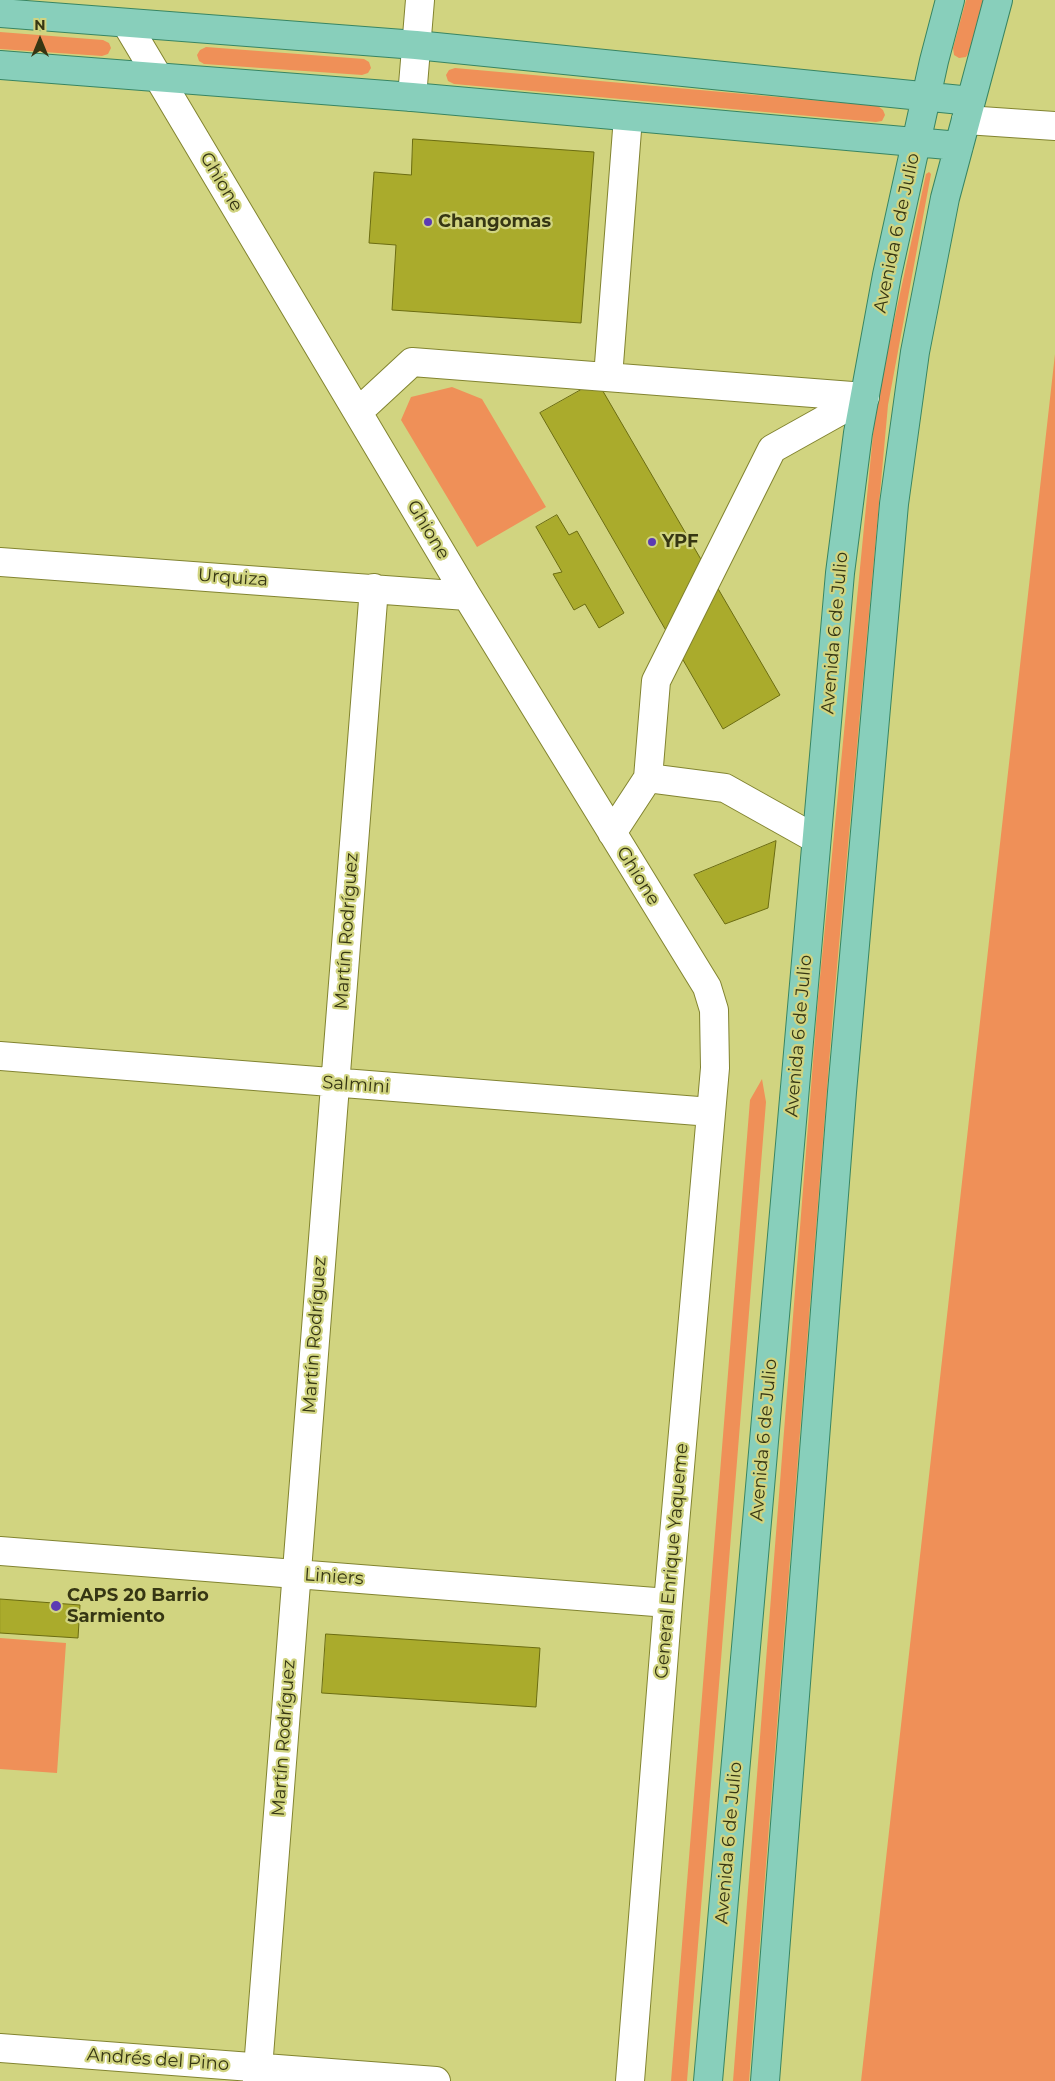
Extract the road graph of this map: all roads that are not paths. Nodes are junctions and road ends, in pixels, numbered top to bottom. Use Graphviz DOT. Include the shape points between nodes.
graph roads {
  1 [pos="420,0"];
  2 [pos="950,0"];
  3 [pos="998,0"];
  4 [pos="0,13"];
  5 [pos="126,23"];
  6 [pos="416,45"];
  7 [pos="0,65"];
  8 [pos="159,78"];
  9 [pos="926,96"];
  10 [pos="412,98"];
  11 [pos="628,117"];
  12 [pos="965,122"];
  13 [pos="1055,126"];
  14 [pos="916,142"];
  15 [pos="608,377"];
  16 [pos="865,398"];
  17 [pos="358,412"];
  18 [pos="0,562"];
  19 [pos="374,588"];
  20 [pos="467,596"];
  21 [pos="648,778"];
  22 [pos="612,833"];
  23 [pos="816,838"];
  24 [pos="715,1040"];
  25 [pos="0,1056"];
  26 [pos="335,1083"];
  27 [pos="711,1112"];
  28 [pos="0,1551"];
  29 [pos="296,1574"];
  30 [pos="668,1603"];
  31 [pos="0,2048"];
  32 [pos="257,2074"];
  33 [pos="436,2081"];
  34 [pos="630,2081"];
  35 [pos="708,2081"];
  36 [pos="765,2081"];
  1 -- 6 [label="street"];
  2 -- 9 [label="main road, Avenida 6 de Julio"];
  3 -- 12 [label="main road"];
  4 -- 5 [label="main road"];
  5 -- 6 [label="main road"];
  5 -- 8 [label="street, Ghione"];
  6 -- 9 [label="main road"];
  6 -- 10 [label="street"];
  7 -- 8 [label="main road"];
  8 -- 10 [label="main road"];
  8 -- 17 [label="street, Ghione"];
  9 -- 12 [label="main road"];
  9 -- 14 [label="main road, Avenida 6 de Julio"];
  10 -- 11 [label="main road"];
  11 -- 14 [label="main road"];
  11 -- 15 [label="street"];
  12 -- 13 [label="street"];
  12 -- 14 [label="main road"];
  12 -- 36 [label="main road" via="945,198 915,352 894,504 841,1101"];
  14 -- 16 [label="main road, Avenida 6 de Julio"];
  15 -- 16 [label="street"];
  15 -- 17 [label="street" via="412,362"];
  16 -- 21 [label="street" via="772,449 656,681"];
  16 -- 23 [label="main road, Avenida 6 de Julio" via="840,573"];
  17 -- 20 [label="street, Ghione"];
  18 -- 19 [label="street, Urquiza"];
  19 -- 20 [label="street, Urquiza"];
  19 -- 26 [label="street, Martín Rodríguez"];
  20 -- 22 [label="street, Ghione"];
  21 -- 22 [label="street"];
  21 -- 23 [label="street" via="725,788"];
  22 -- 24 [label="street, Ghione" via="707,988 714,1010"];
  23 -- 35 [label="main road, Avenida 6 de Julio"];
  24 -- 27 [label="street, General Enrique Yaqueme"];
  25 -- 26 [label="street, Salmini"];
  26 -- 27 [label="street, Salmini"];
  26 -- 29 [label="street, Martín Rodríguez"];
  27 -- 30 [label="street, General Enrique Yaqueme"];
  28 -- 29 [label="street, Liniers"];
  29 -- 30 [label="street, Liniers"];
  29 -- 32 [label="street, Martín Rodríguez"];
  30 -- 34 [label="street, General Enrique Yaqueme"];
  31 -- 32 [label="street, Andrés del Pino"];
  32 -- 33 [label="street, Andrés del Pino"];
}
